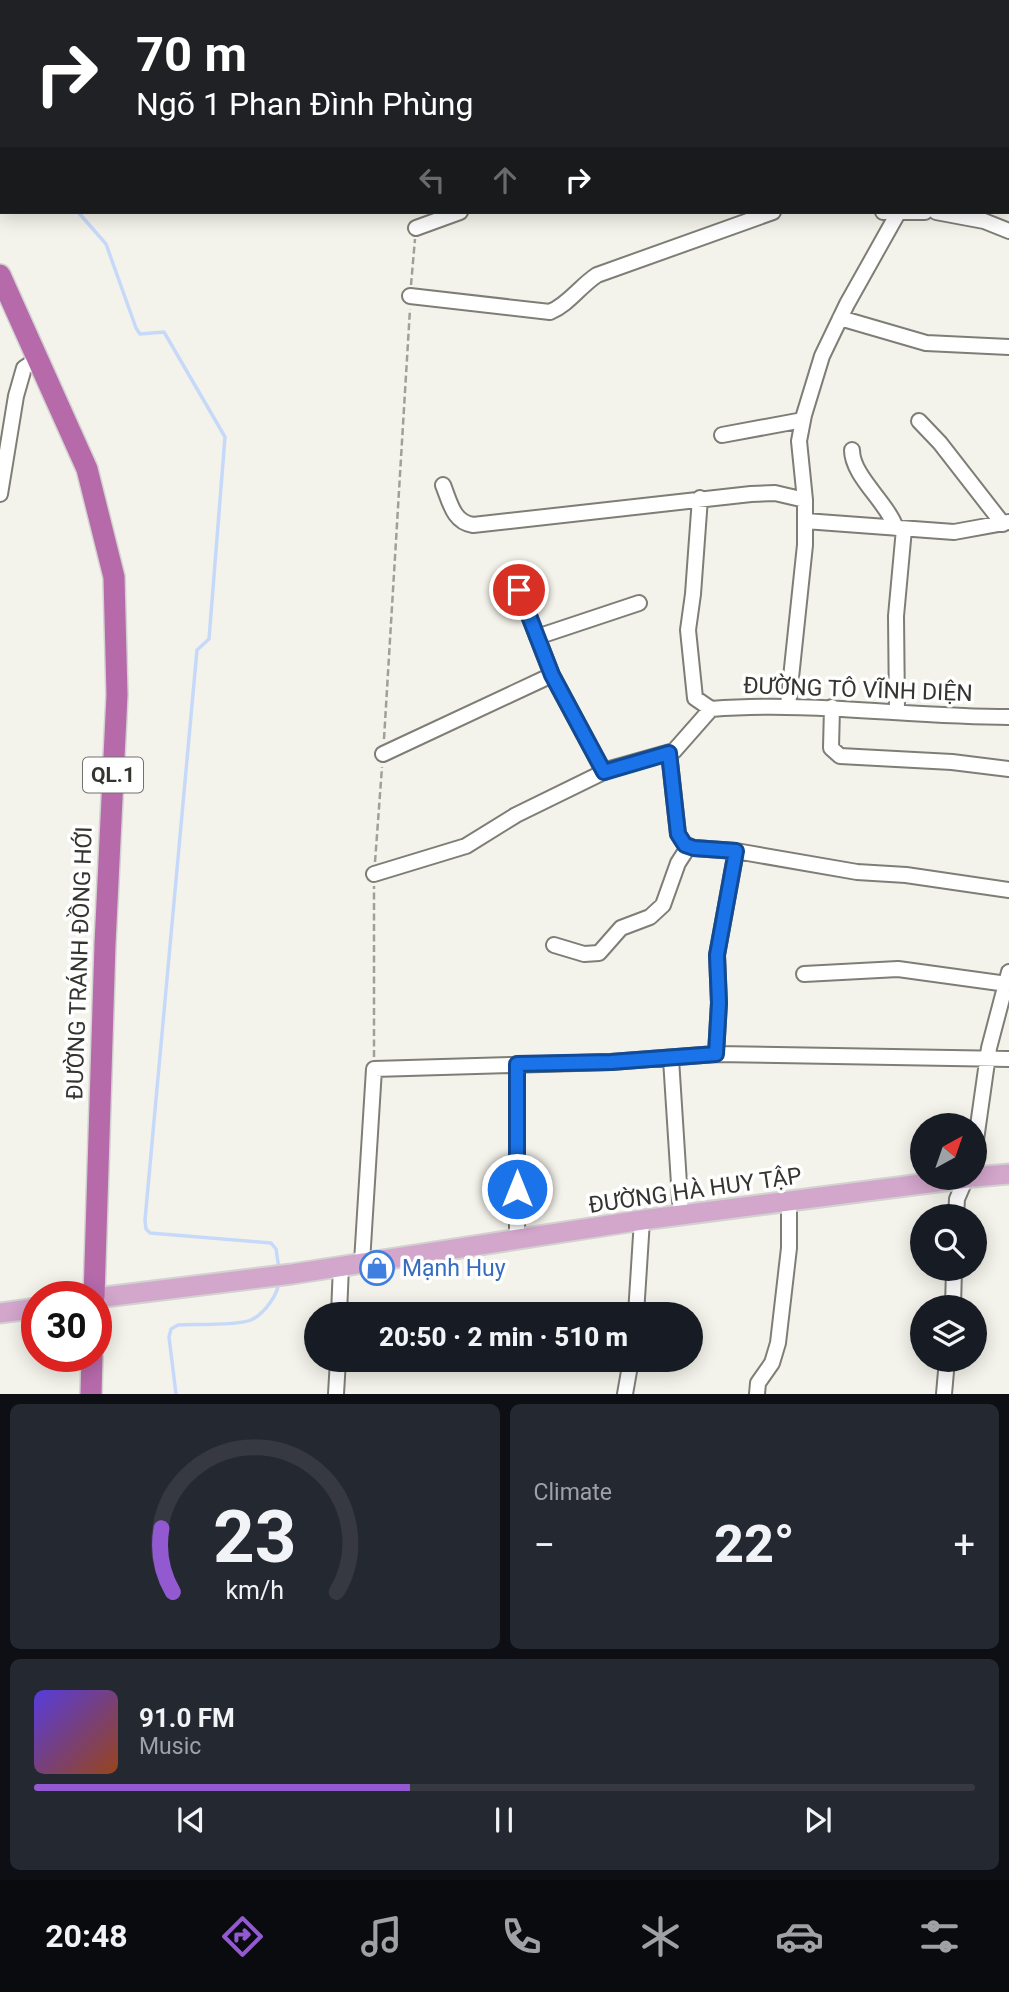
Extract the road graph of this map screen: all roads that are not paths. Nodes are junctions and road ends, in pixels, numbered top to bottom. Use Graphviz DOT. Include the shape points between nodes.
graph roads {
  1 [pos="454,214"];
  2 [pos="767,214"];
  3 [pos="897,214"];
  4 [pos="947,214"];
  5 [pos="416,228"];
  6 [pos="1009,231"];
  7 [pos="0,275"];
  8 [pos="410,296"];
  9 [pos="840,318"];
  10 [pos="1009,346"];
  11 [pos="36,360"];
  12 [pos="803,420"];
  13 [pos="919,421"];
  14 [pos="722,435"];
  15 [pos="852,450"];
  16 [pos="443,485"];
  17 [pos="0,494"];
  18 [pos="700,498"];
  19 [pos="805,500"];
  20 [pos="805,521"];
  21 [pos="1006,523"];
  22 [pos="900,529"];
  23 [pos="519,590"];
  24 [pos="639,603"];
  25 [pos="537,637"];
  26 [pos="552,675"];
  27 [pos="788,706"];
  28 [pos="832,707"];
  29 [pos="711,709"];
  30 [pos="897,711"];
  31 [pos="1009,717"];
  32 [pos="669,753"];
  33 [pos="383,754"];
  34 [pos="1009,769"];
  35 [pos="604,772"];
  36 [pos="689,846"];
  37 [pos="736,851"];
  38 [pos="374,874"];
  39 [pos="1009,890"];
  40 [pos="554,945"];
  41 [pos="804,974"];
  42 [pos="1008,978"];
  43 [pos="716,1054"];
  44 [pos="671,1059"];
  45 [pos="1009,1059"];
  46 [pos="987,1060"];
  47 [pos="517,1064"];
  48 [pos="980,1113"];
  49 [pos="1009,1174"];
  50 [pos="987,1176"];
  51 [pos="910,1186"];
  52 [pos="789,1202"];
  53 [pos="681,1215"];
  54 [pos="642,1220"];
  55 [pos="516,1240"];
  56 [pos="362,1262"];
  57 [pos="341,1266"];
  58 [pos="95,1281"];
  59 [pos="112,1296"];
  60 [pos="340,1302"];
  61 [pos="637,1302"];
  62 [pos="21,1310"];
  63 [pos="0,1313"];
  64 [pos="92,1372"];
  65 [pos="337,1372"];
  66 [pos="629,1372"];
  67 [pos="946,1372"];
  68 [pos="91,1394"];
  69 [pos="336,1394"];
  70 [pos="625,1394"];
  71 [pos="757,1394"];
  72 [pos="944,1394"];
  1 -- 5 [label="street"];
  2 -- 8 [label="street" via="597,275 550,312"];
  3 -- 9 [label="street"];
  4 -- 6 [label="street"];
  7 -- 11 [label="highway, ĐƯỜNG TRÁNH ĐỒNG HỚI / QL.1"];
  9 -- 10 [label="street" via="926,344"];
  9 -- 12 [label="street" via="813,380"];
  11 -- 17 [label="street" via="24,368 16,396"];
  11 -- 58 [label="highway, ĐƯỜNG TRÁNH ĐỒNG HỚI / QL.1" via="87,469 114,577 117,695"];
  12 -- 14 [label="street"];
  12 -- 19 [label="street" via="799,441"];
  13 -- 21 [label="street"];
  15 -- 22 [label="street" via="854,464"];
  16 -- 18 [label="street" via="458,519 473,525"];
  18 -- 19 [label="street" via="775,493"];
  18 -- 29 [label="street" via="688,629 695,698"];
  19 -- 20 [label="street"];
  20 -- 22 [label="street"];
  20 -- 27 [label="street"];
  21 -- 22 [label="street" via="954,532"];
  22 -- 30 [label="street"];
  23 -- 25 [label="street"];
  24 -- 25 [label="street"];
  25 -- 26 [label="street"];
  26 -- 33 [label="street"];
  26 -- 35 [label="street"];
  27 -- 28 [label="street, ĐƯỜNG TÔ VĨNH DIỆN"];
  27 -- 29 [label="street, ĐƯỜNG TÔ VĨNH DIỆN"];
  28 -- 30 [label="street, ĐƯỜNG TÔ VĨNH DIỆN"];
  28 -- 34 [label="street" via="831,748 840,756"];
  29 -- 32 [label="street, ĐƯỜNG TÔ VĨNH DIỆN"];
  30 -- 31 [label="street, ĐƯỜNG TÔ VĨNH DIỆN"];
  32 -- 35 [label="street"];
  32 -- 36 [label="street" via="678,834"];
  35 -- 38 [label="street" via="516,815 466,846"];
  36 -- 37 [label="street"];
  36 -- 40 [label="street" via="656,913 621,928 599,953 584,954"];
  37 -- 39 [label="street" via="857,872"];
  37 -- 43 [label="street" via="717,955"];
  41 -- 42 [label="street" via="898,969"];
  42 -- 46 [label="street"];
  43 -- 44 [label="street"];
  43 -- 46 [label="street"];
  44 -- 47 [label="street"];
  44 -- 53 [label="street"];
  45 -- 46 [label="street"];
  46 -- 48 [label="street"];
  47 -- 55 [label="street"];
  47 -- 56 [label="street" via="374,1069"];
  49 -- 50 [label="main road"];
  51 -- 52 [label="main road, ĐƯỜNG HÀ HUY TẬP"];
  52 -- 53 [label="main road, ĐƯỜNG HÀ HUY TẬP"];
  52 -- 71 [label="street" via="789,1248 778,1343"];
  53 -- 54 [label="main road, ĐƯỜNG HÀ HUY TẬP"];
  54 -- 55 [label="main road, ĐƯỜNG HÀ HUY TẬP"];
  54 -- 61 [label="street"];
  55 -- 56 [label="main road, ĐƯỜNG HÀ HUY TẬP"];
  56 -- 57 [label="main road, ĐƯỜNG HÀ HUY TẬP"];
  57 -- 59 [label="main road, ĐƯỜNG HÀ HUY TẬP"];
  57 -- 60 [label="street"];
  62 -- 63 [label="main road"];
  64 -- 68 [label="highway"];
  65 -- 69 [label="street"];
  66 -- 70 [label="street"];
  67 -- 72 [label="street"];
}
